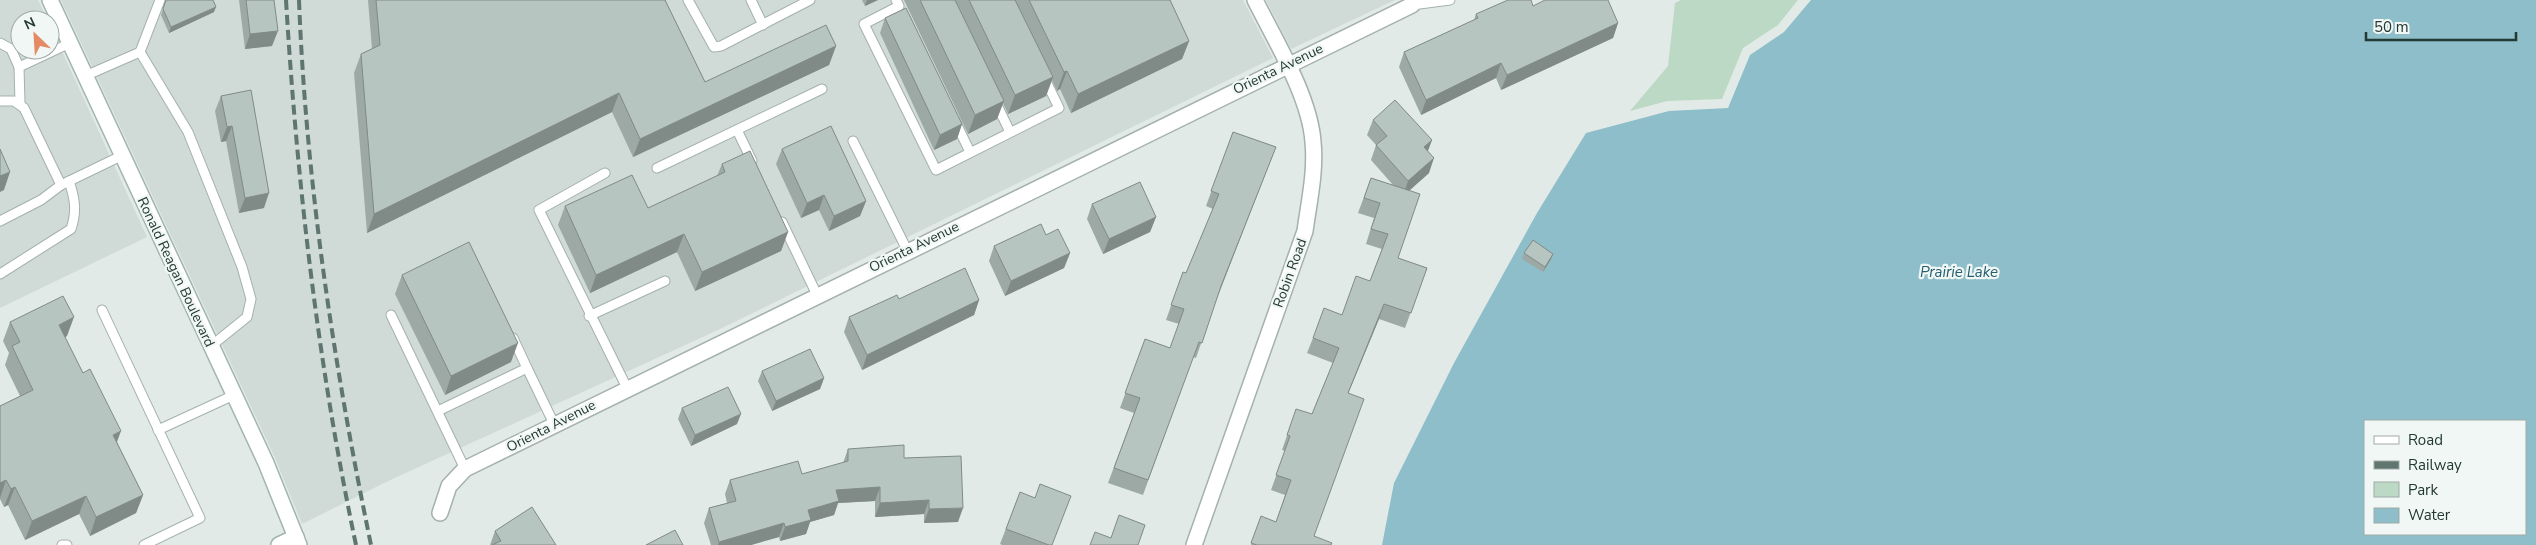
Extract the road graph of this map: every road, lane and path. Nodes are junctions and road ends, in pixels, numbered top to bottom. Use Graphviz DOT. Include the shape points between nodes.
graph roads {
  1 [pos="50,0"];
  2 [pos="160,0"];
  3 [pos="688,0"];
  4 [pos="751,0"];
  5 [pos="810,0"];
  6 [pos="1255,0"];
  7 [pos="1450,0"];
  8 [pos="1412,5"];
  9 [pos="899,7"];
  10 [pos="763,25"];
  11 [pos="0,43"];
  12 [pos="70,43"];
  13 [pos="140,52"];
  14 [pos="1287,64"];
  15 [pos="1039,66"];
  16 [pos="18,67"];
  17 [pos="85,76"];
  18 [pos="989,88"];
  19 [pos="822,89"];
  20 [pos="0,101"];
  21 [pos="20,103"];
  22 [pos="949,110"];
  23 [pos="737,130"];
  24 [pos="1010,132"];
  25 [pos="853,141"];
  26 [pos="970,152"];
  27 [pos="122,156"];
  28 [pos="657,168"];
  29 [pos="606,173"];
  30 [pos="758,174"];
  31 [pos="65,183"];
  32 [pos="780,217"];
  33 [pos="0,221"];
  34 [pos="907,250"];
  35 [pos="0,274"];
  36 [pos="664,281"];
  37 [pos="817,295"];
  38 [pos="102,310"];
  39 [pos="391,315"];
  40 [pos="589,316"];
  41 [pos="506,325"];
  42 [pos="211,346"];
  43 [pos="527,368"];
  44 [pos="627,388"];
  45 [pos="234,395"];
  46 [pos="438,412"];
  47 [pos="554,424"];
  48 [pos="158,430"];
  49 [pos="465,469"];
  50 [pos="440,513"];
  51 [pos="297,541"];
  52 [pos="62,545"];
  53 [pos="67,545"];
  54 [pos="144,545"];
  55 [pos="280,545"];
  56 [pos="1194,545"];
  1 -- 12 [label="street, Ronald Reagan Boulevard"];
  2 -- 13 [label="lane"];
  3 -- 10 [label="lane" via="714,47"];
  4 -- 10 [label="lane"];
  5 -- 10 [label="lane"];
  6 -- 14 [label="street, Robin Road"];
  7 -- 8 [label="lane"];
  8 -- 14 [label="street, Orienta Avenue"];
  9 -- 26 [label="lane" via="864,24 936,170"];
  11 -- 16 [label="lane" via="11,49"];
  12 -- 16 [label="lane"];
  12 -- 17 [label="street, Ronald Reagan Boulevard"];
  13 -- 17 [label="lane"];
  13 -- 42 [label="lane" via="188,132 242,267 251,299 247,317"];
  14 -- 34 [label="street, Orienta Avenue"];
  14 -- 56 [label="street, Robin Road" via="1303,101 1313,142 1306,231"];
  15 -- 24 [label="lane" via="1059,108"];
  16 -- 21 [label="lane"];
  17 -- 27 [label="street, Ronald Reagan Boulevard"];
  18 -- 24 [label="lane"];
  19 -- 23 [label="lane"];
  20 -- 21 [label="lane"];
  21 -- 31 [label="lane"];
  22 -- 26 [label="lane"];
  23 -- 28 [label="lane"];
  23 -- 30 [label="lane"];
  24 -- 26 [label="lane"];
  25 -- 34 [label="lane"];
  27 -- 31 [label="lane"];
  27 -- 42 [label="street, Ronald Reagan Boulevard"];
  29 -- 40 [label="lane" via="539,210"];
  31 -- 33 [label="lane" via="41,200"];
  31 -- 35 [label="lane" via="75,200 71,230"];
  32 -- 37 [label="lane"];
  34 -- 37 [label="street, Orienta Avenue"];
  36 -- 40 [label="lane"];
  37 -- 44 [label="street, Orienta Avenue"];
  38 -- 48 [label="lane"];
  39 -- 46 [label="lane"];
  40 -- 44 [label="lane"];
  41 -- 43 [label="lane"];
  42 -- 45 [label="street, Ronald Reagan Boulevard"];
  43 -- 46 [label="lane"];
  43 -- 47 [label="lane"];
  44 -- 47 [label="street, Orienta Avenue"];
  45 -- 48 [label="lane"];
  45 -- 51 [label="street, Ronald Reagan Boulevard"];
  46 -- 49 [label="lane"];
  47 -- 49 [label="street, Orienta Avenue"];
  48 -- 54 [label="lane" via="200,518"];
  49 -- 50 [label="street, Orienta Avenue" via="449,486"];
  51 -- 55 [label="street"];
  52 -- 53 [label="lane"];
}
